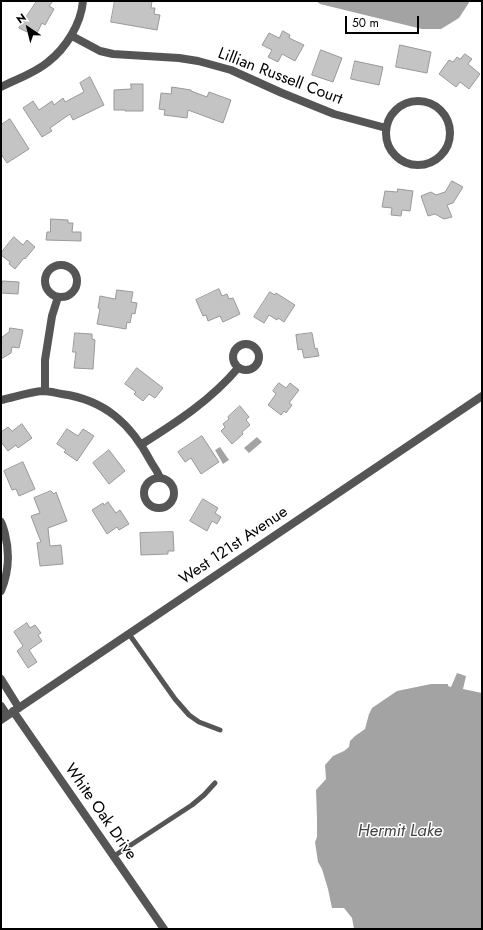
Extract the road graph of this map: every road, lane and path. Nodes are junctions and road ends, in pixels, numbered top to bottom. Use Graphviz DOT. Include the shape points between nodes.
graph roads {
  1 [pos="83,1"];
  2 [pos="72,36"];
  3 [pos="1,87"];
  4 [pos="386,128"];
  5 [pos="58,298"];
  6 [pos="238,368"];
  7 [pos="44,391"];
  8 [pos="482,396"];
  9 [pos="1,400"];
  10 [pos="142,444"];
  11 [pos="160,478"];
  12 [pos="1,522"];
  13 [pos="1,591"];
  14 [pos="129,634"];
  15 [pos="1,679"];
  16 [pos="1,706"];
  17 [pos="10,713"];
  18 [pos="220,730"];
  19 [pos="215,783"];
  20 [pos="114,856"];
  21 [pos="164,929"];
  1 -- 2 [label="street"];
  2 -- 3 [label="street" via="48,62"];
  2 -- 4 [label="street, Lillian Russell Court" via="100,51 112,54 185,59 231,70 334,114"];
  4 -- 4 [label="street" via="386,139 396,157 415,165 426,164 443,153 450,133 444,113 436,106 415,101 396,110 389,118"];
  5 -- 5 [label="street" via="50,293 45,283 48,272 62,265 75,273 77,282 73,292"];
  5 -- 7 [label="street" via="52,316 46,353"];
  6 -- 10 [label="street" via="198,407"];
  7 -- 9 [label="street"];
  7 -- 10 [label="street" via="89,400 105,408"];
  8 -- 14 [label="street, West 121st Avenue"];
  10 -- 11 [label="street"];
  12 -- 13 [label="street" via="9,558"];
  14 -- 17 [label="street, West 121st Avenue"];
  14 -- 18 [label="lane" via="174,699 189,715"];
  15 -- 17 [label="street"];
  16 -- 17 [label="street"];
  17 -- 20 [label="street, White Oak Drive"];
  19 -- 20 [label="lane" via="192,805"];
  20 -- 21 [label="street, White Oak Drive"];
}
